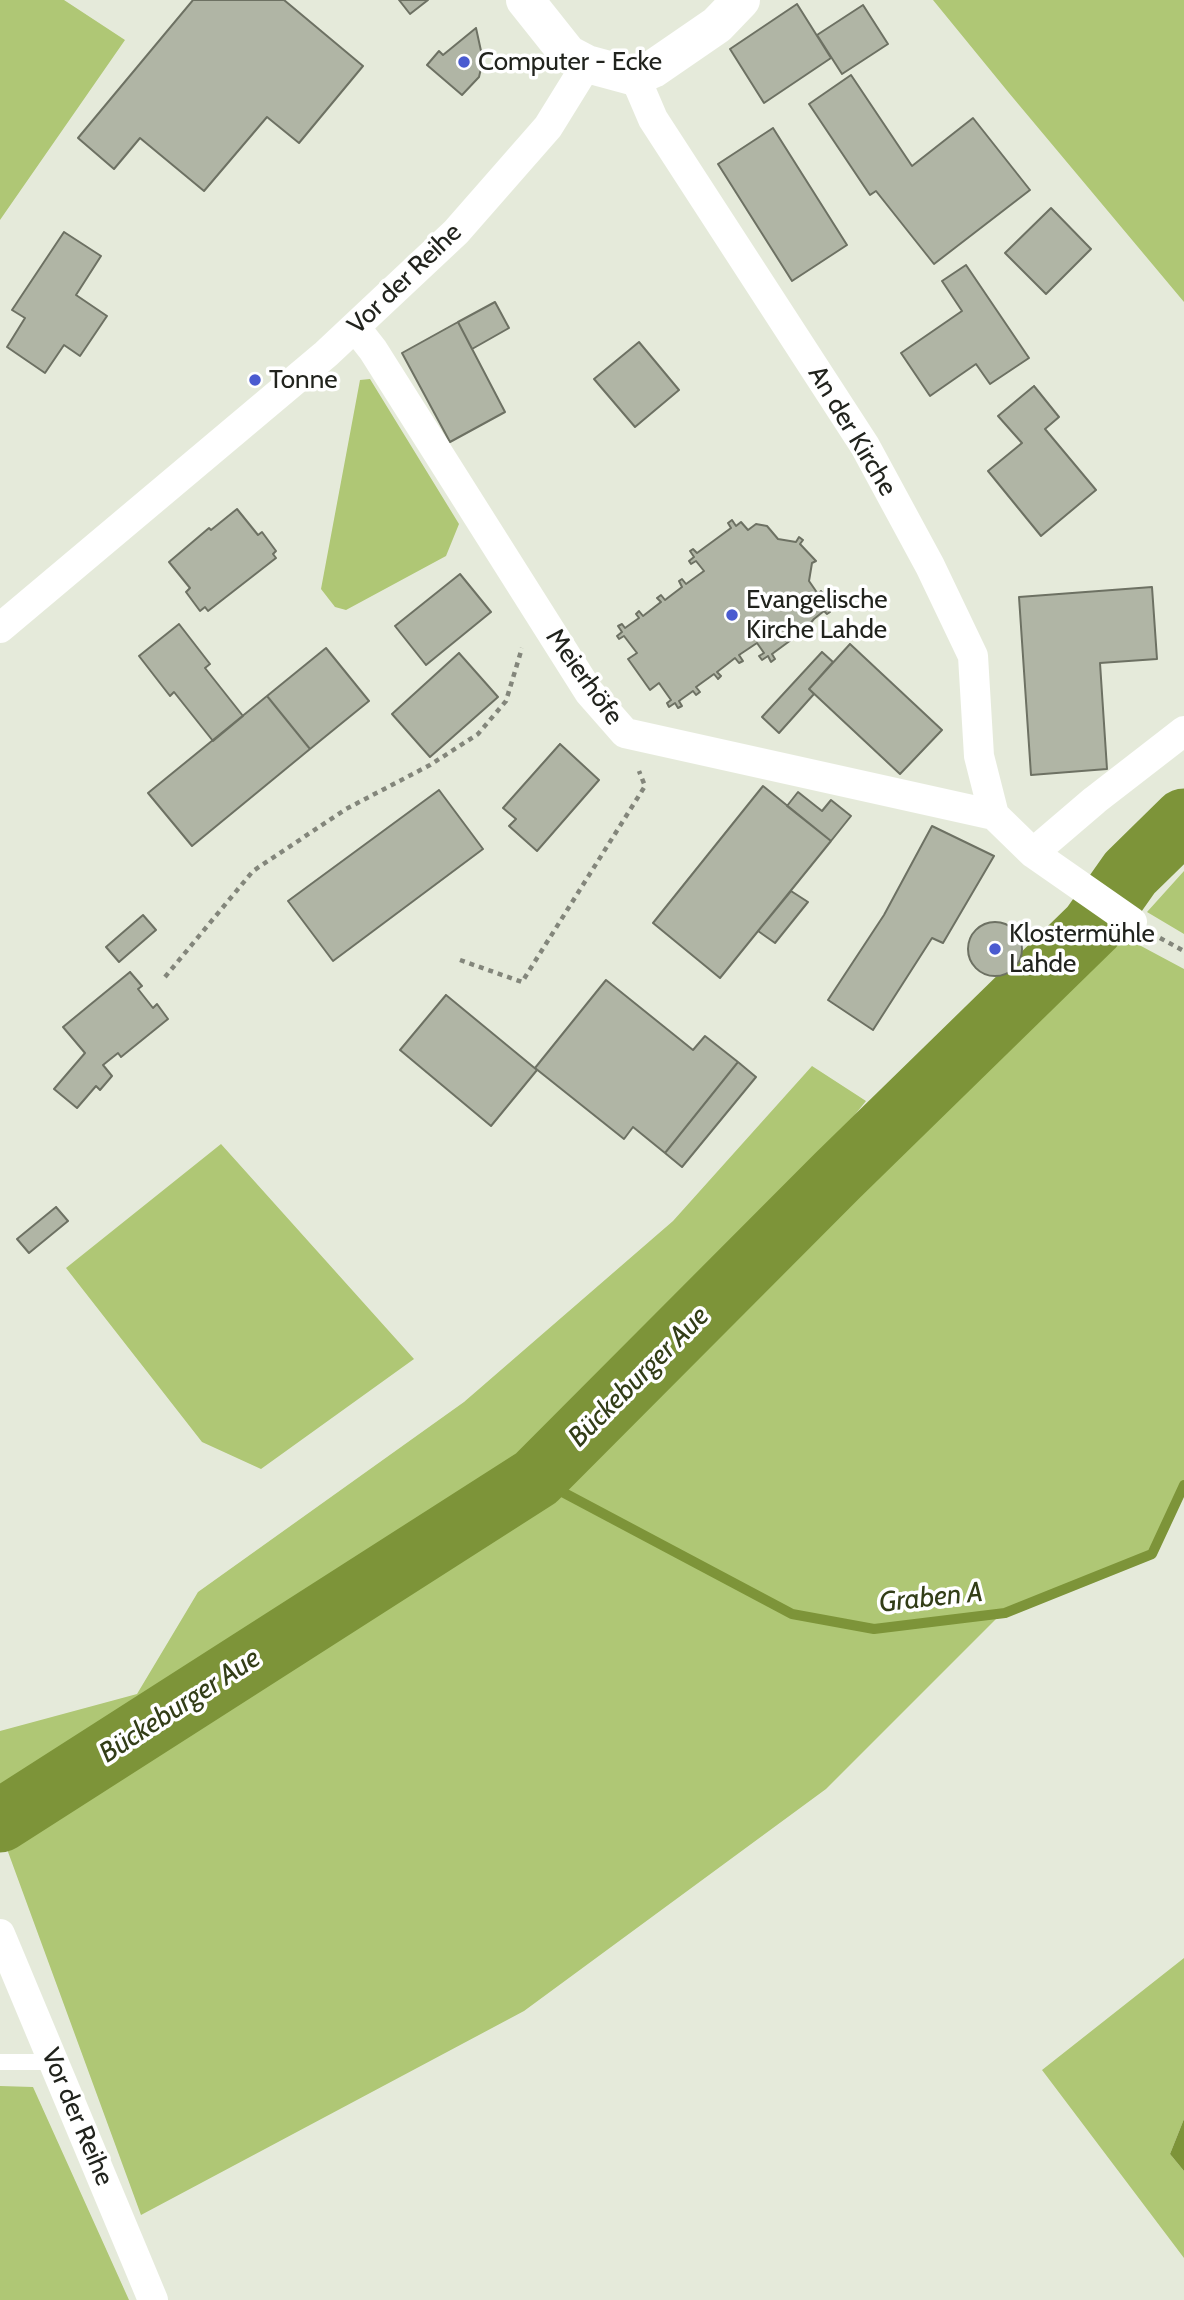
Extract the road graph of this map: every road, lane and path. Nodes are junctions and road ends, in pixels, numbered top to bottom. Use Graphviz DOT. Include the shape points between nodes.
graph roads {
  1 [pos="525,0"];
  2 [pos="741,0"];
  3 [pos="587,64"];
  4 [pos="635,77"];
  5 [pos="355,327"];
  6 [pos="534,606"];
  7 [pos="0,628"];
  8 [pos="1184,731"];
  9 [pos="625,733"];
  10 [pos="994,815"];
  11 [pos="1033,853"];
  12 [pos="1132,922"];
  13 [pos="460,960"];
  14 [pos="165,977"];
  15 [pos="0,1934"];
  16 [pos="0,2062"];
  17 [pos="53,2062"];
  18 [pos="153,2300"];
  1 -- 3 [label="street" via="568,54"];
  2 -- 4 [label="street" via="717,24"];
  3 -- 4 [label="street"];
  3 -- 5 [label="street, Vor der Reihe" via="548,127 490,195"];
  4 -- 10 [label="street, An der Kirche" via="653,119 865,446 930,566 973,656 979,756"];
  5 -- 6 [label="street, Meierhöfe"];
  5 -- 7 [label="street, Vor der Reihe"];
  6 -- 9 [label="street, Meierhöfe" via="589,692"];
  6 -- 14 [label="path" via="506,701 478,734 346,809 253,871"];
  8 -- 11 [label="street"];
  9 -- 10 [label="street, Meierhöfe"];
  9 -- 13 [label="path" via="645,786 522,982"];
  10 -- 11 [label="street"];
  11 -- 12 [label="street"];
  15 -- 17 [label="street, Vor der Reihe"];
  16 -- 17 [label="lane"];
  17 -- 18 [label="street, Vor der Reihe"];
}
